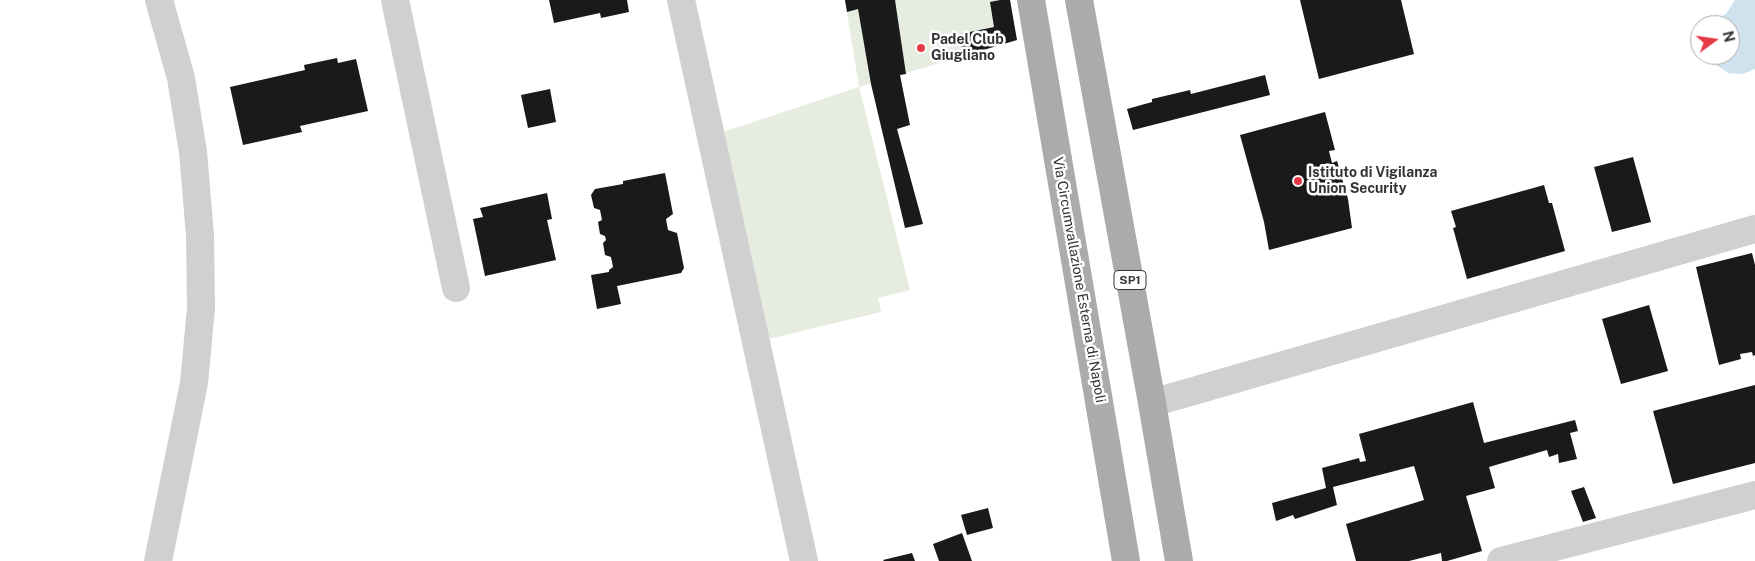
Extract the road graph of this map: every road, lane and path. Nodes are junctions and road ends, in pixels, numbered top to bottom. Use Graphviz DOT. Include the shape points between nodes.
graph roads {
  1 [pos="159,0"];
  2 [pos="395,0"];
  3 [pos="681,0"];
  4 [pos="1031,0"];
  5 [pos="1080,0"];
  6 [pos="1755,229"];
  7 [pos="456,288"];
  8 [pos="1152,403"];
  9 [pos="1755,495"];
  10 [pos="158,561"];
  11 [pos="804,561"];
  12 [pos="1126,561"];
  13 [pos="1179,561"];
  14 [pos="1501,561"];
  1 -- 10 [label="street" via="181,78 194,152 201,308 194,383"];
  2 -- 7 [label="street"];
  3 -- 11 [label="street"];
  4 -- 12 [label="main road, Via Circumvallazione Esterna di Napoli"];
  5 -- 8 [label="main road, SP1"];
  6 -- 8 [label="street"];
  8 -- 13 [label="main road, SP1"];
  9 -- 14 [label="street"];
}
